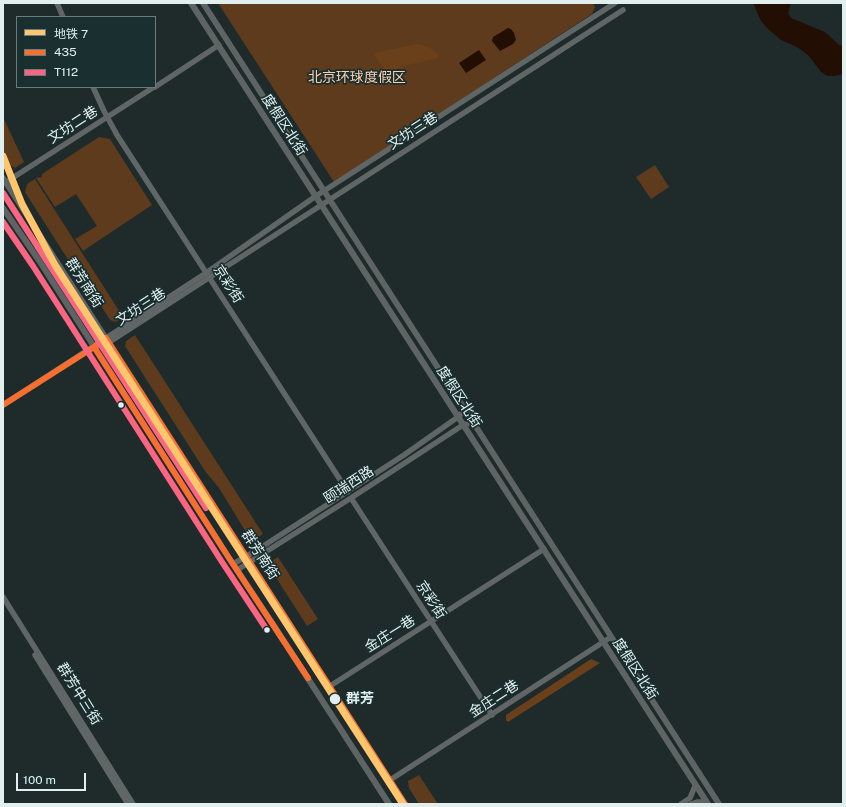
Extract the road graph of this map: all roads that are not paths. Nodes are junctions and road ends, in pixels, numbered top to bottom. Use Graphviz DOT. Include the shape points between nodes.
graph roads {
  1 [pos="57,3"];
  2 [pos="191,3"];
  3 [pos="203,3"];
  4 [pos="615,3"];
  5 [pos="623,10"];
  6 [pos="63,16"];
  7 [pos="218,45"];
  8 [pos="156,86"];
  9 [pos="93,88"];
  10 [pos="153,88"];
  11 [pos="107,117"];
  12 [pos="4,183"];
  13 [pos="325,191"];
  14 [pos="316,196"];
  15 [pos="330,199"];
  16 [pos="322,205"];
  17 [pos="3,208"];
  18 [pos="208,275"];
  19 [pos="107,340"];
  20 [pos="94,347"];
  21 [pos="3,405"];
  22 [pos="466,409"];
  23 [pos="458,417"];
  24 [pos="474,422"];
  25 [pos="463,424"];
  26 [pos="348,492"];
  27 [pos="351,498"];
  28 [pos="544,549"];
  29 [pos="248,559"];
  30 [pos="233,564"];
  31 [pos="237,570"];
  32 [pos="3,597"];
  33 [pos="3,604"];
  34 [pos="599,618"];
  35 [pos="431,622"];
  36 [pos="591,623"];
  37 [pos="611,637"];
  38 [pos="604,642"];
  39 [pos="624,657"];
  40 [pos="616,661"];
  41 [pos="330,686"];
  42 [pos="492,714"];
  43 [pos="390,780"];
  44 [pos="696,786"];
  45 [pos="707,803"];
  46 [pos="128,804"];
  47 [pos="134,804"];
  48 [pos="389,804"];
  49 [pos="405,804"];
  50 [pos="681,804"];
  51 [pos="691,804"];
  52 [pos="719,804"];
  1 -- 6 [label="main road"];
  2 -- 7 [label="main road, 度假区北街"];
  3 -- 13 [label="main road, 度假区北街"];
  4 -- 13 [label="main road, 文坊三巷"];
  5 -- 15 [label="main road, 文坊三巷"];
  7 -- 8 [label="main road, 文坊二巷"];
  7 -- 14 [label="main road, 度假区北街"];
  9 -- 11 [label="main road, 京彩街"];
  10 -- 11 [label="main road, 文坊二巷"];
  11 -- 12 [label="main road, 文坊二巷"];
  11 -- 18 [label="main road, 京彩街"];
  12 -- 19 [label="main road, 群芳南街"];
  13 -- 14 [label="main road, 文坊三巷"];
  13 -- 15 [label="main road, 度假区北街"];
  14 -- 16 [label="main road, 度假区北街"];
  14 -- 18 [label="main road, 文坊三巷"];
  15 -- 16 [label="main road, 文坊三巷"];
  15 -- 22 [label="main road, 度假区北街"];
  16 -- 18 [label="main road, 文坊三巷"];
  16 -- 23 [label="main road, 度假区北街"];
  17 -- 20 [label="main road, 群芳南街"];
  18 -- 19 [label="main road, 文坊三巷"];
  18 -- 26 [label="main road, 京彩街"];
  19 -- 20 [label="main road, 文坊三巷"];
  19 -- 29 [label="main road, 群芳南街"];
  20 -- 21 [label="main road, 文坊三巷"];
  20 -- 30 [label="main road, 群芳南街"];
  22 -- 23 [label="main road, 颐瑞西路"];
  22 -- 24 [label="main road, 度假区北街"];
  23 -- 25 [label="main road, 度假区北街"];
  23 -- 26 [label="main road, 颐瑞西路"];
  24 -- 25 [label="main road, 颐瑞西路"];
  24 -- 34 [label="main road, 度假区北街"];
  25 -- 27 [label="main road, 颐瑞西路"];
  25 -- 28 [label="main road, 度假区北街"];
  26 -- 29 [label="main road, 颐瑞西路"];
  27 -- 29 [label="main road, 颐瑞西路"];
  27 -- 35 [label="main road, 京彩街"];
  28 -- 35 [label="main road, 金庄一巷"];
  28 -- 36 [label="main road, 度假区北街"];
  29 -- 30 [label="main road, 颐瑞西路"];
  29 -- 31 [label="main road, 颐瑞西路"];
  29 -- 41 [label="main road, 群芳南街"];
  30 -- 31 [label="main road, 群芳南街"];
  31 -- 48 [label="main road, 群芳南街"];
  32 -- 47 [label="main road, 群芳中三街"];
  33 -- 46 [label="main road, 群芳中三街"];
  34 -- 36 [label="main road" via="594,624"];
  34 -- 37 [label="main road, 度假区北街"];
  35 -- 41 [label="main road, 金庄一巷"];
  35 -- 42 [label="main road, 京彩街"];
  36 -- 38 [label="main road, 度假区北街"];
  37 -- 38 [label="main road, 金庄二巷"];
  37 -- 39 [label="main road, 度假区北街"];
  38 -- 40 [label="main road, 度假区北街"];
  38 -- 42 [label="main road, 金庄二巷"];
  39 -- 40 [label="main road"];
  39 -- 52 [label="main road, 度假区北街"];
  40 -- 44 [label="main road, 度假区北街"];
  41 -- 43 [label="main road, 群芳南街"];
  42 -- 43 [label="main road, 金庄二巷"];
  43 -- 49 [label="main road, 群芳南街"];
  44 -- 45 [label="main road, 度假区北街"];
  44 -- 50 [label="main road" via="690,798"];
  45 -- 51 [label="main road"];
}
